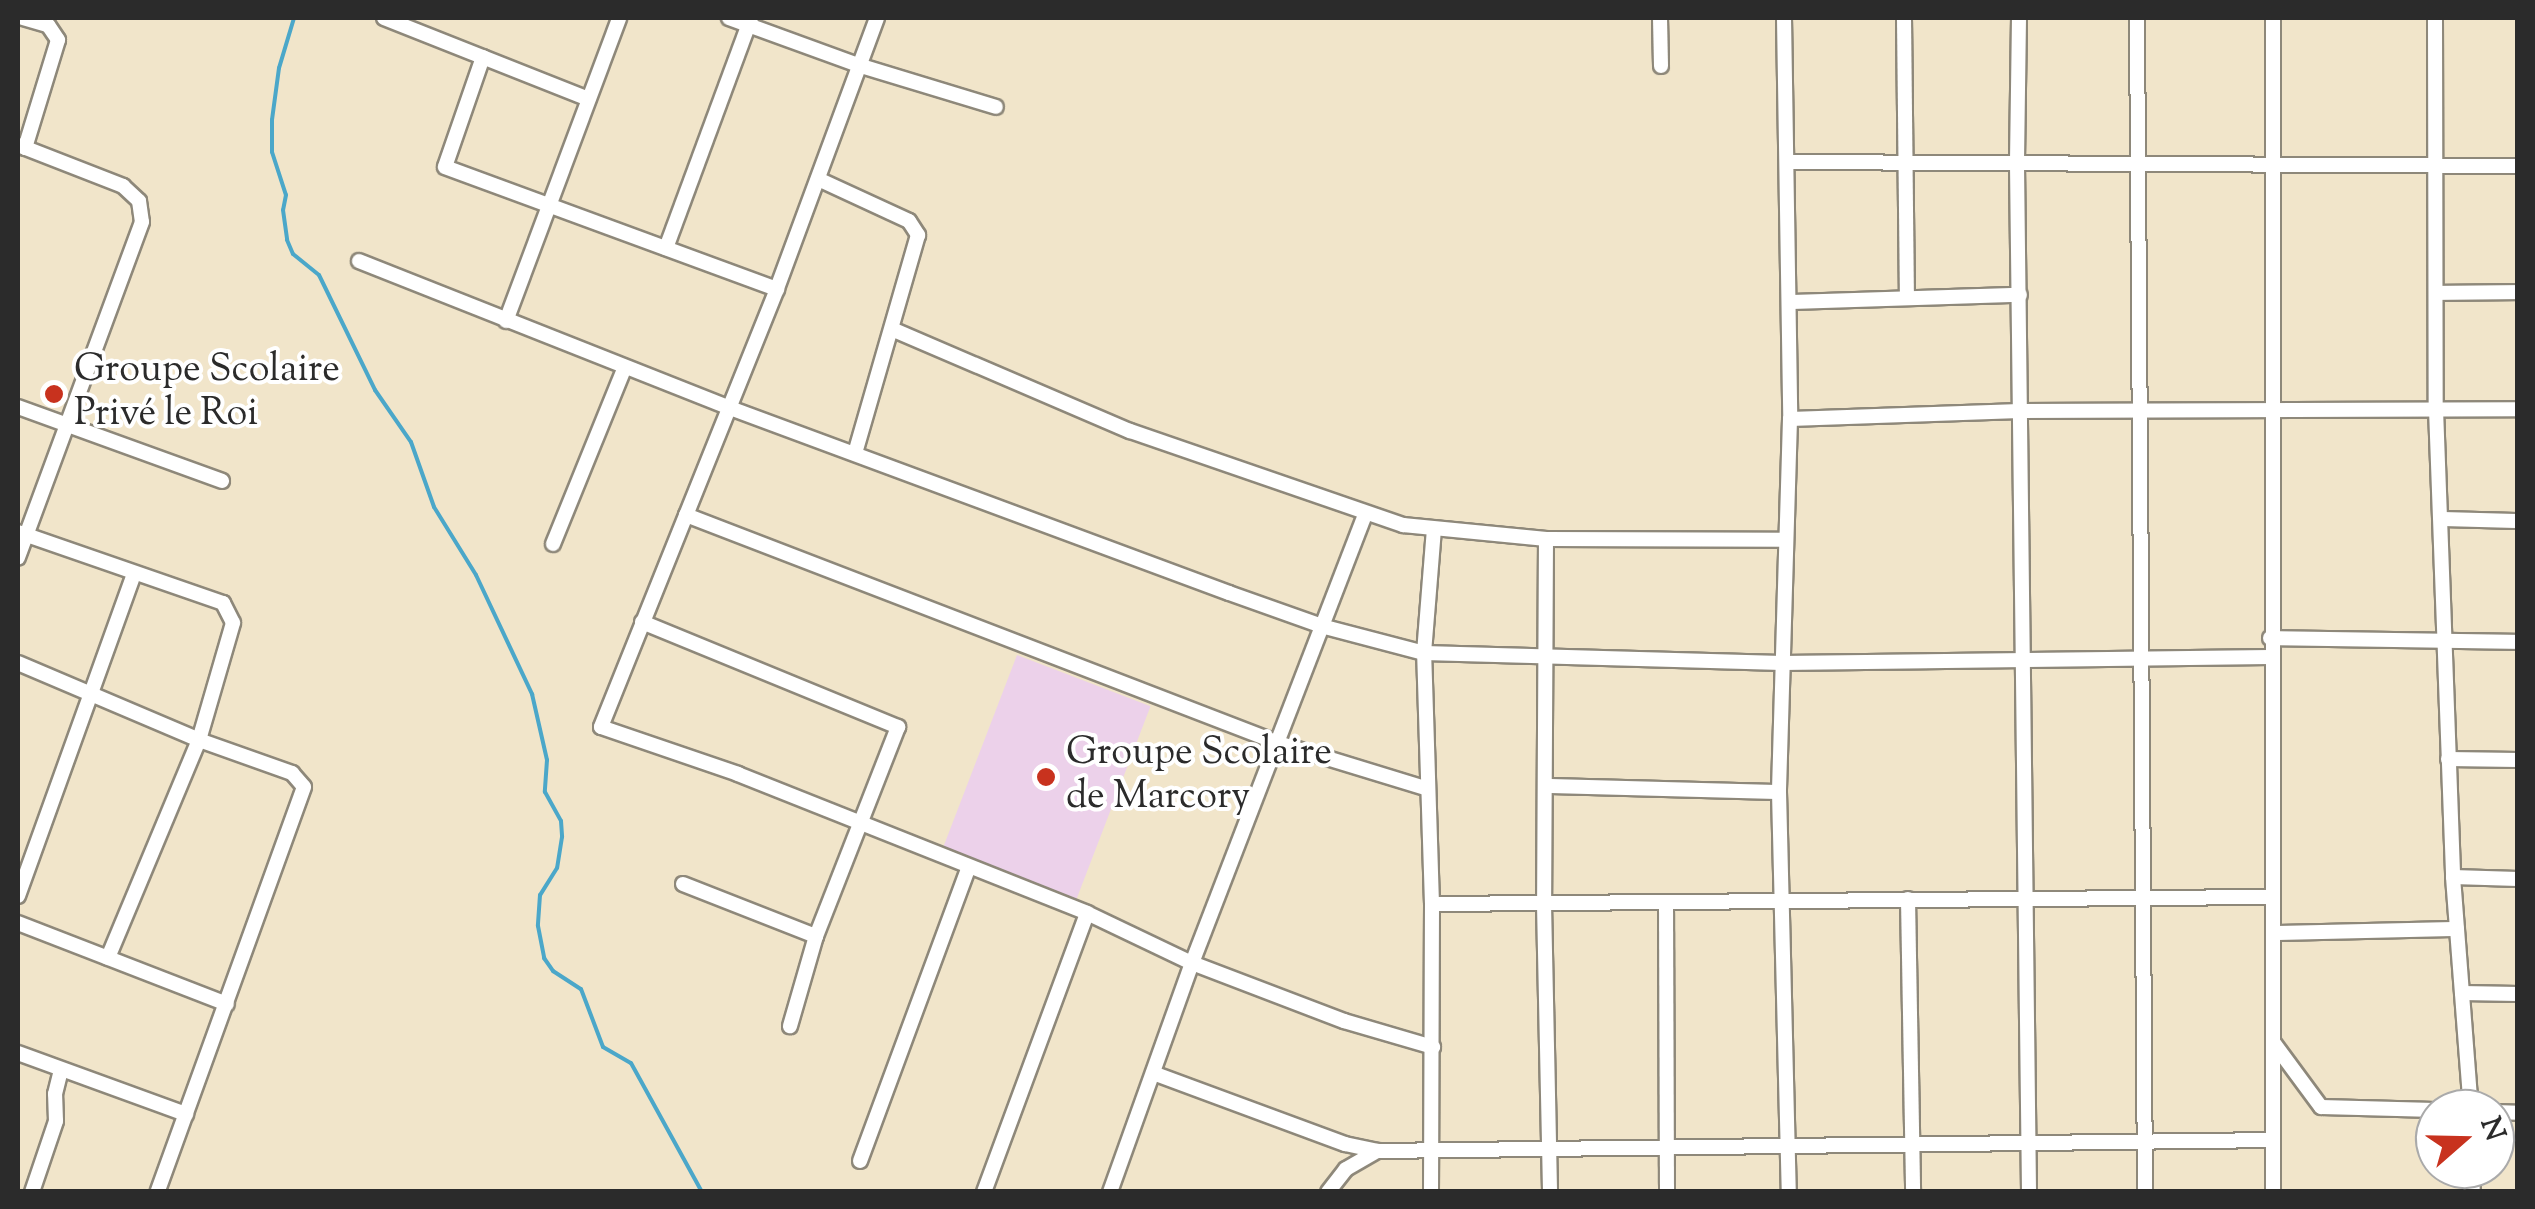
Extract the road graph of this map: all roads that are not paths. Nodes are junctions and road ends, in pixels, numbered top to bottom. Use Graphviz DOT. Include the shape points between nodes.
graph roads {
  1 [pos="24,18"];
  2 [pos="384,18"];
  3 [pos="620,18"];
  4 [pos="729,18"];
  5 [pos="876,18"];
  6 [pos="1660,18"];
  7 [pos="1784,18"];
  8 [pos="1904,18"];
  9 [pos="2020,18"];
  10 [pos="2137,18"];
  11 [pos="2272,18"];
  12 [pos="2435,18"];
  13 [pos="750,21"];
  14 [pos="482,57"];
  15 [pos="858,65"];
  16 [pos="1661,66"];
  17 [pos="589,99"];
  18 [pos="996,107"];
  19 [pos="21,147"];
  20 [pos="1789,162"];
  21 [pos="1905,164"];
  22 [pos="2139,164"];
  23 [pos="2017,165"];
  24 [pos="2436,165"];
  25 [pos="2272,166"];
  26 [pos="2518,166"];
  27 [pos="818,179"];
  28 [pos="549,206"];
  29 [pos="666,248"];
  30 [pos="359,262"];
  31 [pos="777,289"];
  32 [pos="2518,292"];
  33 [pos="2436,293"];
  34 [pos="2020,295"];
  35 [pos="1907,298"];
  36 [pos="1791,302"];
  37 [pos="506,322"];
  38 [pos="894,330"];
  39 [pos="625,367"];
  40 [pos="18,408"];
  41 [pos="730,408"];
  42 [pos="2518,408"];
  43 [pos="2436,409"];
  44 [pos="2140,410"];
  45 [pos="2271,410"];
  46 [pos="2020,411"];
  47 [pos="1790,419"];
  48 [pos="65,426"];
  49 [pos="855,453"];
  50 [pos="222,481"];
  51 [pos="1365,514"];
  52 [pos="686,515"];
  53 [pos="2441,519"];
  54 [pos="2518,521"];
  55 [pos="1434,529"];
  56 [pos="21,534"];
  57 [pos="1546,539"];
  58 [pos="1785,540"];
  59 [pos="553,544"];
  60 [pos="18,558"];
  61 [pos="134,573"];
  62 [pos="642,622"];
  63 [pos="1325,627"];
  64 [pos="2270,638"];
  65 [pos="2446,641"];
  66 [pos="2518,642"];
  67 [pos="1424,653"];
  68 [pos="1548,653"];
  69 [pos="2270,657"];
  70 [pos="2141,661"];
  71 [pos="2023,662"];
  72 [pos="18,663"];
  73 [pos="1782,663"];
  74 [pos="92,694"];
  75 [pos="199,740"];
  76 [pos="1278,743"];
  77 [pos="2448,760"];
  78 [pos="2518,760"];
  79 [pos="1548,786"];
  80 [pos="1425,788"];
  81 [pos="1779,792"];
  82 [pos="861,825"];
  83 [pos="968,869"];
  84 [pos="2453,876"];
  85 [pos="2518,878"];
  86 [pos="683,884"];
  87 [pos="18,896"];
  88 [pos="2142,897"];
  89 [pos="2272,897"];
  90 [pos="2024,898"];
  91 [pos="1908,899"];
  92 [pos="1784,901"];
  93 [pos="1666,903"];
  94 [pos="1432,904"];
  95 [pos="1544,904"];
  96 [pos="1087,913"];
  97 [pos="18,922"];
  98 [pos="2457,929"];
  99 [pos="2274,933"];
  100 [pos="816,936"];
  101 [pos="108,958"];
  102 [pos="1192,963"];
  103 [pos="2462,992"];
  104 [pos="2518,994"];
  105 [pos="227,1004"];
  106 [pos="790,1026"];
  107 [pos="2272,1041"];
  108 [pos="1432,1048"];
  109 [pos="18,1053"];
  110 [pos="61,1070"];
  111 [pos="1153,1074"];
  112 [pos="2469,1089"];
  113 [pos="2415,1109"];
  114 [pos="186,1114"];
  115 [pos="2272,1140"];
  116 [pos="2145,1142"];
  117 [pos="1789,1145"];
  118 [pos="1913,1145"];
  119 [pos="2028,1145"];
  120 [pos="1666,1148"];
  121 [pos="1431,1150"];
  122 [pos="1549,1150"];
  123 [pos="1377,1151"];
  124 [pos="860,1160"];
  125 [pos="32,1192"];
  126 [pos="157,1192"];
  127 [pos="984,1192"];
  128 [pos="1110,1192"];
  129 [pos="1328,1192"];
  130 [pos="1431,1192"];
  131 [pos="1550,1192"];
  132 [pos="1666,1192"];
  133 [pos="1789,1192"];
  134 [pos="1913,1192"];
  135 [pos="2030,1192"];
  136 [pos="2145,1192"];
  137 [pos="2272,1192"];
  1 -- 19 [label="street" via="48,26 58,40"];
  2 -- 14 [label="street"];
  3 -- 17 [label="street"];
  4 -- 13 [label="street"];
  5 -- 15 [label="street"];
  6 -- 16 [label="street"];
  7 -- 20 [label="street"];
  8 -- 21 [label="street"];
  9 -- 23 [label="street"];
  10 -- 22 [label="street"];
  11 -- 25 [label="street"];
  12 -- 24 [label="street"];
  13 -- 15 [label="street"];
  13 -- 29 [label="street"];
  14 -- 17 [label="street"];
  14 -- 28 [label="street" via="445,166"];
  15 -- 18 [label="street"];
  15 -- 27 [label="street"];
  17 -- 28 [label="street"];
  19 -- 48 [label="street" via="124,186 138,202 142,222"];
  20 -- 21 [label="street"];
  20 -- 36 [label="street"];
  21 -- 23 [label="street"];
  21 -- 35 [label="street"];
  22 -- 23 [label="street"];
  22 -- 25 [label="street"];
  22 -- 44 [label="street"];
  23 -- 34 [label="street"];
  24 -- 25 [label="street"];
  24 -- 26 [label="street"];
  24 -- 33 [label="street"];
  25 -- 45 [label="street"];
  27 -- 31 [label="street"];
  27 -- 38 [label="street" via="909,220 918,235"];
  28 -- 29 [label="street"];
  28 -- 37 [label="street"];
  29 -- 31 [label="street"];
  30 -- 37 [label="street"];
  31 -- 41 [label="street"];
  32 -- 33 [label="street"];
  33 -- 43 [label="street"];
  34 -- 35 [label="street"];
  34 -- 46 [label="street"];
  35 -- 36 [label="street"];
  36 -- 47 [label="street"];
  37 -- 39 [label="street"];
  38 -- 49 [label="street"];
  38 -- 51 [label="street" via="1130,431"];
  39 -- 41 [label="street"];
  39 -- 59 [label="street"];
  40 -- 48 [label="street"];
  41 -- 49 [label="street"];
  41 -- 52 [label="street"];
  42 -- 43 [label="street"];
  43 -- 45 [label="street"];
  43 -- 53 [label="street"];
  44 -- 45 [label="street"];
  44 -- 46 [label="street"];
  44 -- 70 [label="street"];
  45 -- 64 [label="street"];
  46 -- 47 [label="street"];
  46 -- 71 [label="street"];
  47 -- 58 [label="street"];
  48 -- 50 [label="street"];
  48 -- 56 [label="street"];
  49 -- 63 [label="street"];
  51 -- 55 [label="street"];
  51 -- 63 [label="street"];
  52 -- 62 [label="street"];
  52 -- 76 [label="street"];
  53 -- 54 [label="street"];
  53 -- 65 [label="street"];
  55 -- 57 [label="street"];
  55 -- 67 [label="street"];
  56 -- 60 [label="street"];
  56 -- 61 [label="street"];
  57 -- 58 [label="street"];
  57 -- 68 [label="street"];
  58 -- 73 [label="street"];
  61 -- 74 [label="street"];
  61 -- 75 [label="street" via="223,603 233,623"];
  62 -- 82 [label="street" via="898,727"];
  62 -- 82 [label="street" via="601,727"];
  63 -- 67 [label="street"];
  63 -- 76 [label="street"];
  64 -- 65 [label="street"];
  64 -- 69 [label="street"];
  65 -- 66 [label="street"];
  65 -- 77 [label="street"];
  67 -- 68 [label="street"];
  67 -- 80 [label="street"];
  68 -- 73 [label="street"];
  68 -- 79 [label="street"];
  69 -- 70 [label="street"];
  69 -- 89 [label="street"];
  70 -- 71 [label="street"];
  70 -- 88 [label="street"];
  71 -- 73 [label="street"];
  71 -- 90 [label="street"];
  72 -- 74 [label="street"];
  73 -- 81 [label="street"];
  74 -- 75 [label="street"];
  74 -- 87 [label="street"];
  75 -- 101 [label="street"];
  75 -- 105 [label="street" via="292,772 304,786"];
  76 -- 80 [label="street"];
  76 -- 102 [label="street"];
  77 -- 78 [label="street"];
  77 -- 84 [label="street"];
  79 -- 81 [label="street"];
  79 -- 95 [label="street"];
  80 -- 94 [label="street"];
  81 -- 92 [label="street"];
  82 -- 83 [label="street"];
  82 -- 100 [label="street"];
  83 -- 96 [label="street"];
  83 -- 124 [label="street"];
  84 -- 85 [label="street"];
  84 -- 98 [label="street"];
  86 -- 100 [label="street"];
  88 -- 89 [label="street"];
  88 -- 90 [label="street"];
  88 -- 116 [label="street"];
  89 -- 99 [label="street"];
  90 -- 91 [label="street"];
  90 -- 119 [label="street"];
  91 -- 92 [label="street"];
  91 -- 118 [label="street"];
  92 -- 93 [label="street"];
  92 -- 117 [label="street"];
  93 -- 95 [label="street"];
  93 -- 120 [label="street"];
  94 -- 95 [label="street"];
  94 -- 108 [label="street"];
  95 -- 122 [label="street"];
  96 -- 102 [label="street"];
  96 -- 127 [label="street"];
  97 -- 101 [label="street"];
  98 -- 99 [label="street"];
  98 -- 103 [label="street"];
  99 -- 107 [label="street"];
  100 -- 106 [label="street"];
  101 -- 105 [label="street"];
  102 -- 108 [label="street"];
  102 -- 111 [label="street"];
  103 -- 104 [label="street"];
  103 -- 112 [label="street"];
  105 -- 114 [label="street"];
  107 -- 113 [label="street" via="2321,1106"];
  107 -- 115 [label="street"];
  108 -- 121 [label="street"];
  109 -- 110 [label="street"];
  110 -- 114 [label="street"];
  110 -- 125 [label="street" via="56,1121"];
  111 -- 123 [label="street"];
  111 -- 128 [label="street"];
  114 -- 126 [label="street"];
  115 -- 116 [label="street"];
  115 -- 137 [label="street"];
  116 -- 119 [label="street"];
  116 -- 136 [label="street"];
  117 -- 118 [label="street"];
  117 -- 120 [label="street"];
  117 -- 133 [label="street"];
  118 -- 119 [label="street"];
  118 -- 134 [label="street"];
  119 -- 135 [label="street"];
  120 -- 122 [label="street"];
  120 -- 132 [label="street"];
  121 -- 122 [label="street"];
  121 -- 123 [label="street"];
  121 -- 130 [label="street"];
  122 -- 131 [label="street"];
  123 -- 129 [label="street" via="1346,1169"];
}
